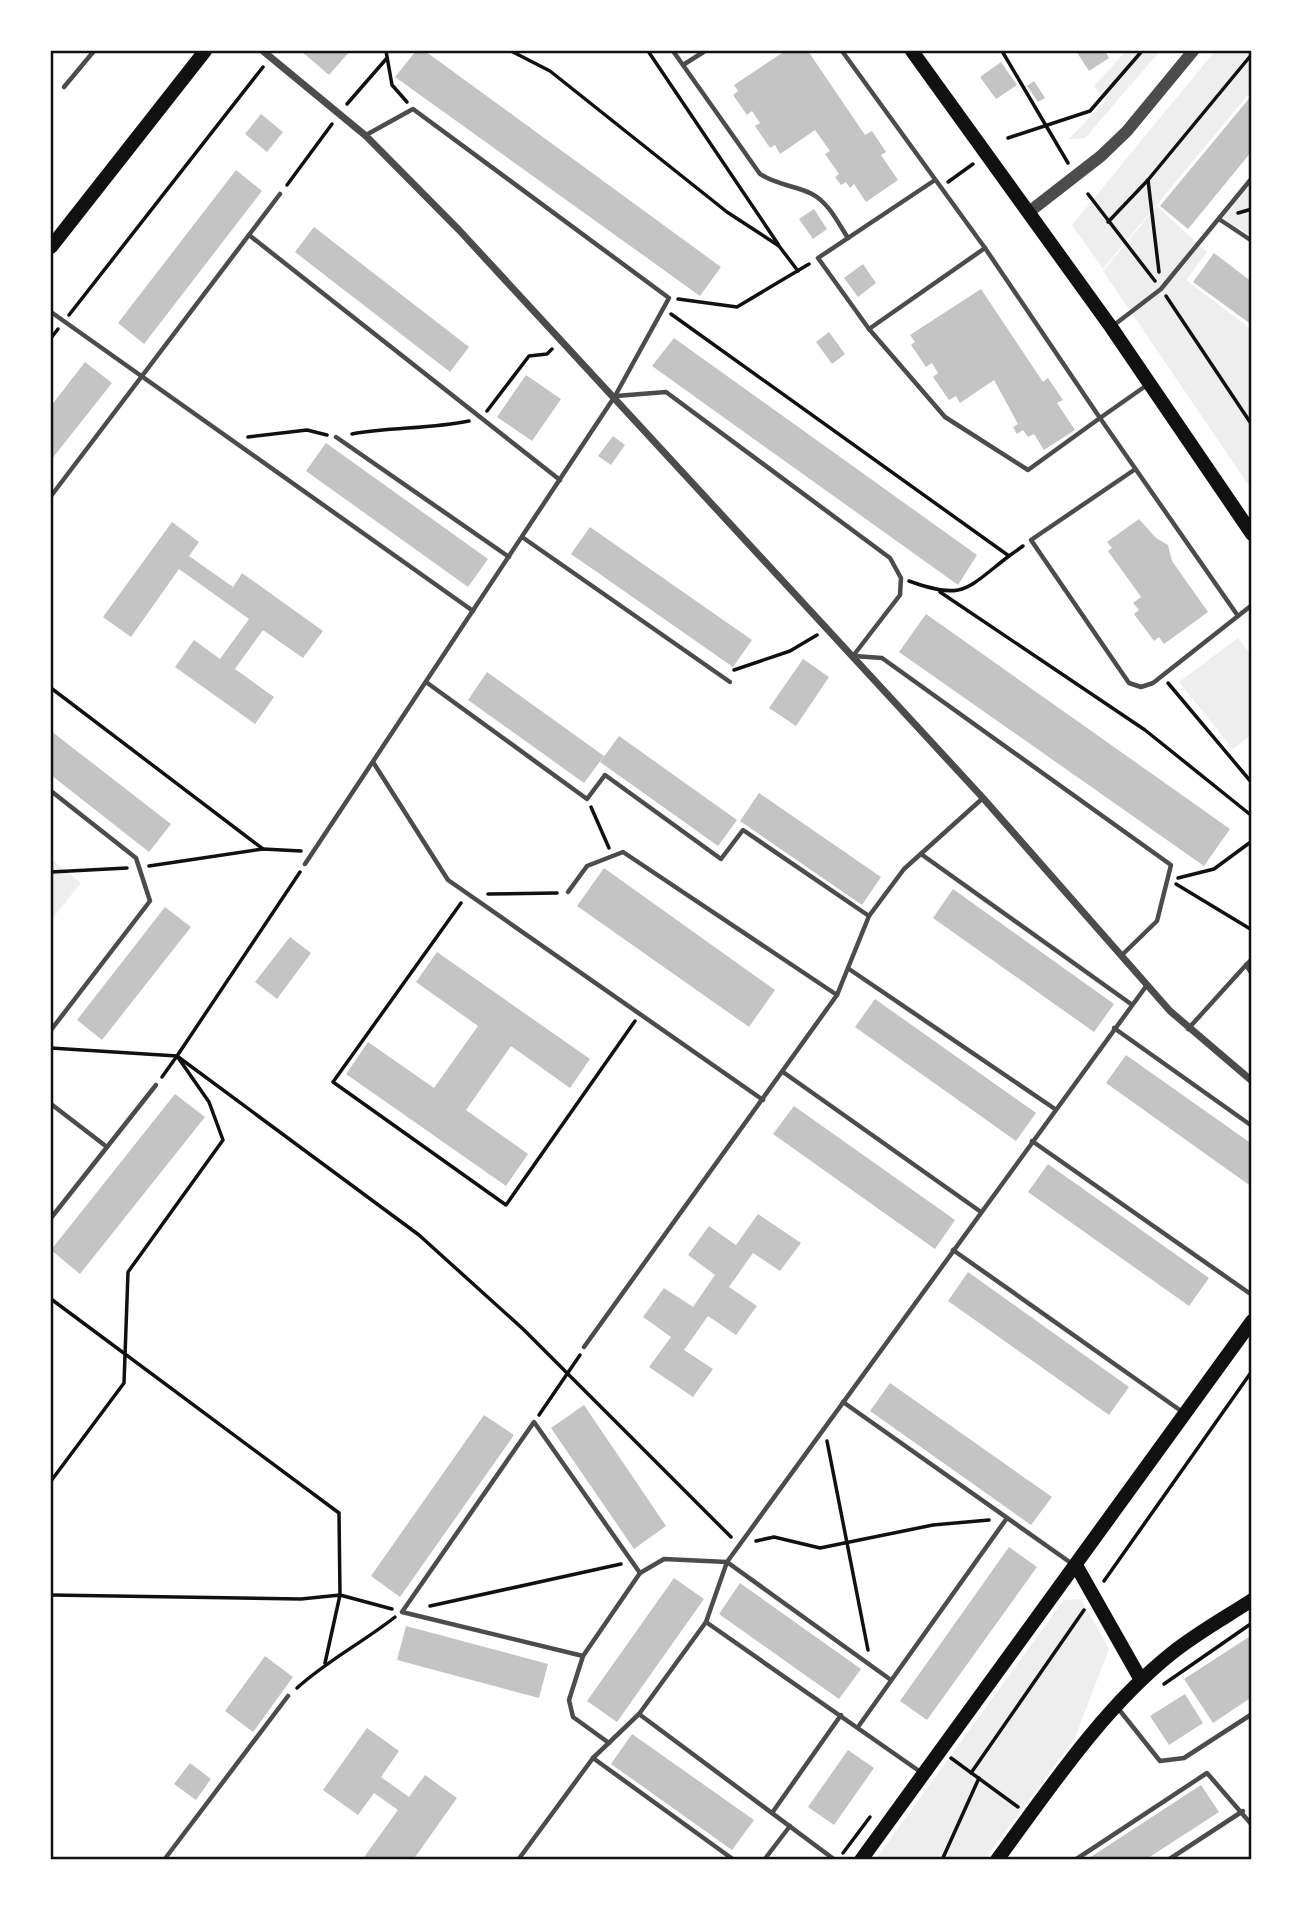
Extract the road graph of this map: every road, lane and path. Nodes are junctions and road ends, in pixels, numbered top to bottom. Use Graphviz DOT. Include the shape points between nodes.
graph roads {
  1 [pos="93,51"];
  2 [pos="205,51"];
  3 [pos="263,51"];
  4 [pos="386,51"];
  5 [pos="512,51"];
  6 [pos="648,51"];
  7 [pos="673,51"];
  8 [pos="705,51"];
  9 [pos="842,51"];
  10 [pos="913,51"];
  11 [pos="1002,51"];
  12 [pos="1142,51"];
  13 [pos="1193,51"];
  14 [pos="1252,54"];
  15 [pos="271,57"];
  16 [pos="387,58"];
  17 [pos="683,65"];
  18 [pos="64,87"];
  19 [pos="414,109"];
  20 [pos="339,113"];
  21 [pos="1046,128"];
  22 [pos="366,136"];
  23 [pos="1008,138"];
  24 [pos="1068,163"];
  25 [pos="973,164"];
  26 [pos="1252,178"];
  27 [pos="935,180"];
  28 [pos="1148,180"];
  29 [pos="941,188"];
  30 [pos="280,194"];
  31 [pos="1088,194"];
  32 [pos="1029,212"];
  33 [pos="1219,219"];
  34 [pos="1108,222"];
  35 [pos="249,235"];
  36 [pos="848,237"];
  37 [pos="1252,241"];
  38 [pos="779,246"];
  39 [pos="51,247"];
  40 [pos="985,248"];
  41 [pos="818,258"];
  42 [pos="798,271"];
  43 [pos="1161,289"];
  44 [pos="669,298"];
  45 [pos="663,308"];
  46 [pos="51,312"];
  47 [pos="64,322"];
  48 [pos="1111,327"];
  49 [pos="869,329"];
  50 [pos="51,338"];
  51 [pos="554,347"];
  52 [pos="140,378"];
  53 [pos="1149,383"];
  54 [pos="615,396"];
  55 [pos="482,418"];
  56 [pos="1100,418"];
  57 [pos="1252,425"];
  58 [pos="337,437"];
  59 [pos="229,439"];
  60 [pos="1134,470"];
  61 [pos="560,480"];
  62 [pos="51,496"];
  63 [pos="1252,534"];
  64 [pos="522,537"];
  65 [pos="1031,540"];
  66 [pos="1009,556"];
  67 [pos="509,557"];
  68 [pos="901,578"];
  69 [pos="940,592"];
  70 [pos="1252,605"];
  71 [pos="473,611"];
  72 [pos="1238,616"];
  73 [pos="828,629"];
  74 [pos="853,656"];
  75 [pos="719,674"];
  76 [pos="1162,676"];
  77 [pos="426,682"];
  78 [pos="730,682"];
  79 [pos="51,688"];
  80 [pos="373,762"];
  81 [pos="1252,783"];
  82 [pos="51,791"];
  83 [pos="983,798"];
  84 [pos="587,799"];
  85 [pos="1252,816"];
  86 [pos="1252,841"];
  87 [pos="263,849"];
  88 [pos="313,852"];
  89 [pos="920,854"];
  90 [pos="612,856"];
  91 [pos="305,864"];
  92 [pos="139,868"];
  93 [pos="51,872"];
  94 [pos="1169,880"];
  95 [pos="568,891"];
  96 [pos="468,894"];
  97 [pos="869,916"];
  98 [pos="1252,930"];
  99 [pos="1123,954"];
  100 [pos="1252,959"];
  101 [pos="1246,965"];
  102 [pos="849,969"];
  103 [pos="1252,974"];
  104 [pos="1147,985"];
  105 [pos="836,995"];
  106 [pos="1131,1004"];
  107 [pos="640,1014"];
  108 [pos="1114,1028"];
  109 [pos="1187,1029"];
  110 [pos="51,1030"];
  111 [pos="51,1048"];
  112 [pos="177,1056"];
  113 [pos="783,1072"];
  114 [pos="1251,1077"];
  115 [pos="156,1085"];
  116 [pos="764,1100"];
  117 [pos="51,1104"];
  118 [pos="1055,1109"];
  119 [pos="1252,1126"];
  120 [pos="1032,1141"];
  121 [pos="107,1147"];
  122 [pos="981,1212"];
  123 [pos="51,1218"];
  124 [pos="953,1250"];
  125 [pos="1252,1295"];
  126 [pos="51,1299"];
  127 [pos="1252,1321"];
  128 [pos="584,1346"];
  129 [pos="125,1355"];
  130 [pos="1252,1371"];
  131 [pos="568,1374"];
  132 [pos="844,1402"];
  133 [pos="1185,1414"];
  134 [pos="534,1422"];
  135 [pos="825,1428"];
  136 [pos="51,1481"];
  137 [pos="1007,1518"];
  138 [pos="847,1542"];
  139 [pos="740,1545"];
  140 [pos="632,1561"];
  141 [pos="727,1562"];
  142 [pos="1076,1567"];
  143 [pos="640,1573"];
  144 [pos="51,1595"];
  145 [pos="340,1595"];
  146 [pos="1093,1595"];
  147 [pos="1252,1600"];
  148 [pos="402,1612"];
  149 [pos="706,1622"];
  150 [pos="583,1656"];
  151 [pos="325,1663"];
  152 [pos="871,1666"];
  153 [pos="891,1680"];
  154 [pos="1141,1680"];
  155 [pos="288,1696"];
  156 [pos="1116,1706"];
  157 [pos="639,1714"];
  158 [pos="1252,1714"];
  159 [pos="841,1716"];
  160 [pos="858,1727"];
  161 [pos="609,1742"];
  162 [pos="941,1751"];
  163 [pos="593,1758"];
  164 [pos="971,1773"];
  165 [pos="924,1774"];
  166 [pos="979,1778"];
  167 [pos="1019,1808"];
  168 [pos="1243,1811"];
  169 [pos="772,1813"];
  170 [pos="1252,1825"];
  171 [pos="790,1826"];
  172 [pos="164,1860"];
  173 [pos="518,1860"];
  174 [pos="734,1860"];
  175 [pos="764,1860"];
  176 [pos="835,1860"];
  177 [pos="861,1860"];
  178 [pos="942,1860"];
  179 [pos="998,1860"];
  180 [pos="1074,1860"];
  181 [pos="1168,1860"];
  1 -- 18 [label="lane"];
  2 -- 39 [label="main road"];
  3 -- 15 [label="street"];
  4 -- 16 [label="path"];
  5 -- 38 [label="path" via="550,71 727,212"];
  6 -- 38 [label="path"];
  7 -- 17 [label="lane"];
  8 -- 17 [label="lane"];
  9 -- 27 [label="lane"];
  10 -- 32 [label="main road"];
  11 -- 21 [label="path"];
  12 -- 21 [label="path" via="1090,111"];
  13 -- 32 [label="street" via="1110,148"];
  14 -- 28 [label="path"];
  15 -- 20 [label="street"];
  15 -- 47 [label="path"];
  16 -- 19 [label="path" via="392,85"];
  16 -- 20 [label="path"];
  17 -- 36 [label="lane" via="760,174 811,194 826,205"];
  19 -- 22 [label="lane"];
  19 -- 44 [label="lane"];
  20 -- 22 [label="street"];
  20 -- 30 [label="path"];
  21 -- 23 [label="path"];
  21 -- 24 [label="path"];
  22 -- 54 [label="street"];
  25 -- 29 [label="path"];
  26 -- 33 [label="lane"];
  27 -- 29 [label="lane"];
  27 -- 36 [label="lane"];
  28 -- 34 [label="path"];
  28 -- 43 [label="path"];
  29 -- 40 [label="lane"];
  30 -- 35 [label="lane"];
  31 -- 34 [label="path"];
  32 -- 48 [label="main road"];
  33 -- 37 [label="lane"];
  33 -- 43 [label="lane"];
  34 -- 43 [label="path"];
  35 -- 52 [label="lane"];
  35 -- 55 [label="lane"];
  36 -- 41 [label="lane"];
  38 -- 42 [label="path"];
  40 -- 49 [label="lane"];
  40 -- 56 [label="lane"];
  41 -- 42 [label="path"];
  41 -- 49 [label="lane"];
  42 -- 44 [label="path" via="737,307"];
  43 -- 48 [label="lane"];
  43 -- 57 [label="path"];
  44 -- 45 [label="lane"];
  45 -- 54 [label="lane"];
  45 -- 66 [label="path"];
  46 -- 47 [label="lane"];
  47 -- 50 [label="path"];
  47 -- 52 [label="lane"];
  48 -- 53 [label="main road"];
  49 -- 56 [label="lane" via="945,417 1028,470"];
  51 -- 55 [label="path" via="547,354 529,356"];
  52 -- 59 [label="lane"];
  52 -- 62 [label="lane"];
  53 -- 56 [label="lane"];
  53 -- 63 [label="main road"];
  54 -- 61 [label="lane"];
  54 -- 68 [label="lane" via="666,392 890,558"];
  54 -- 73 [label="street"];
  55 -- 58 [label="path" via="438,428 392,427"];
  55 -- 61 [label="lane"];
  56 -- 60 [label="lane"];
  58 -- 59 [label="path" via="307,430"];
  58 -- 67 [label="lane"];
  59 -- 71 [label="lane"];
  60 -- 65 [label="lane"];
  60 -- 72 [label="lane"];
  61 -- 64 [label="lane"];
  64 -- 67 [label="lane"];
  64 -- 75 [label="lane"];
  65 -- 66 [label="path"];
  65 -- 76 [label="lane" via="1129,683 1142,687"];
  66 -- 69 [label="path" via="963,591"];
  67 -- 71 [label="lane"];
  68 -- 69 [label="path"];
  68 -- 74 [label="lane" via="900,595"];
  69 -- 85 [label="path" via="1145,730"];
  70 -- 72 [label="lane"];
  71 -- 77 [label="lane"];
  72 -- 76 [label="lane"];
  73 -- 74 [label="street"];
  73 -- 75 [label="path" via="790,651"];
  74 -- 83 [label="street"];
  74 -- 94 [label="lane" via="882,659 904,674 1171,865"];
  75 -- 78 [label="lane"];
  76 -- 81 [label="path"];
  77 -- 80 [label="lane"];
  77 -- 84 [label="lane"];
  79 -- 87 [label="path"];
  80 -- 88 [label="lane"];
  80 -- 96 [label="lane" via="448,880"];
  82 -- 92 [label="lane" via="136,858"];
  83 -- 89 [label="lane"];
  83 -- 99 [label="street"];
  84 -- 90 [label="path"];
  84 -- 97 [label="lane" via="604,775 721,859 743,830"];
  86 -- 94 [label="path" via="1214,869"];
  87 -- 88 [label="path"];
  87 -- 92 [label="path"];
  88 -- 91 [label="lane"];
  89 -- 97 [label="lane"];
  89 -- 106 [label="lane"];
  90 -- 95 [label="lane" via="586,866"];
  90 -- 105 [label="lane" via="623,852"];
  91 -- 112 [label="path"];
  92 -- 93 [label="path"];
  92 -- 110 [label="lane" via="150,901"];
  94 -- 98 [label="path"];
  94 -- 99 [label="lane" via="1157,921"];
  95 -- 96 [label="path" via="544,896"];
  96 -- 107 [label="lane"];
  96 -- 107 [label="path" via="332,1082 495,1198 506,1205"];
  97 -- 102 [label="lane"];
  99 -- 104 [label="street"];
  100 -- 101 [label="lane"];
  101 -- 103 [label="lane"];
  101 -- 109 [label="lane"];
  102 -- 105 [label="lane"];
  102 -- 118 [label="lane"];
  104 -- 106 [label="lane"];
  104 -- 109 [label="street"];
  105 -- 113 [label="lane"];
  106 -- 108 [label="lane"];
  107 -- 116 [label="lane"];
  108 -- 118 [label="lane"];
  108 -- 119 [label="lane"];
  109 -- 114 [label="street"];
  111 -- 112 [label="path"];
  112 -- 115 [label="path"];
  112 -- 129 [label="path" via="209,1102 223,1140 128,1272"];
  112 -- 131 [label="path" via="419,1235"];
  113 -- 116 [label="lane"];
  113 -- 122 [label="lane"];
  115 -- 121 [label="lane"];
  116 -- 128 [label="lane"];
  117 -- 121 [label="lane"];
  118 -- 120 [label="lane"];
  120 -- 122 [label="lane"];
  120 -- 125 [label="lane"];
  121 -- 123 [label="lane"];
  122 -- 124 [label="lane"];
  124 -- 132 [label="lane"];
  124 -- 133 [label="lane"];
  126 -- 129 [label="path"];
  127 -- 133 [label="main road"];
  128 -- 131 [label="path"];
  129 -- 136 [label="path" via="124,1383"];
  129 -- 145 [label="path" via="339,1513"];
  130 -- 146 [label="path"];
  131 -- 134 [label="path"];
  131 -- 139 [label="path"];
  132 -- 135 [label="lane"];
  132 -- 137 [label="lane"];
  133 -- 142 [label="main road"];
  134 -- 140 [label="lane"];
  134 -- 148 [label="lane"];
  135 -- 138 [label="path"];
  135 -- 139 [label="lane"];
  137 -- 138 [label="path" via="933,1525"];
  137 -- 142 [label="lane"];
  137 -- 153 [label="lane"];
  138 -- 139 [label="path" via="820,1548 774,1537"];
  138 -- 152 [label="path"];
  139 -- 141 [label="lane"];
  140 -- 143 [label="lane"];
  140 -- 148 [label="path"];
  141 -- 143 [label="lane" via="664,1559"];
  141 -- 149 [label="lane"];
  141 -- 152 [label="lane"];
  142 -- 146 [label="main road"];
  142 -- 162 [label="main road"];
  143 -- 150 [label="lane"];
  144 -- 145 [label="path" via="301,1599"];
  145 -- 148 [label="path"];
  145 -- 151 [label="path"];
  146 -- 154 [label="main road"];
  146 -- 164 [label="path"];
  147 -- 154 [label="main road"];
  148 -- 150 [label="lane"];
  148 -- 151 [label="path"];
  149 -- 157 [label="lane"];
  149 -- 159 [label="lane"];
  150 -- 161 [label="lane" via="569,1700 573,1717"];
  151 -- 155 [label="path"];
  152 -- 153 [label="lane"];
  153 -- 160 [label="lane"];
  154 -- 156 [label="main road"];
  155 -- 172 [label="lane"];
  156 -- 158 [label="lane" via="1160,1761 1184,1758"];
  156 -- 179 [label="main road"];
  157 -- 161 [label="lane"];
  157 -- 169 [label="lane"];
  159 -- 160 [label="lane"];
  159 -- 169 [label="lane"];
  160 -- 165 [label="lane"];
  161 -- 163 [label="lane"];
  162 -- 164 [label="path"];
  162 -- 165 [label="main road"];
  163 -- 173 [label="lane"];
  163 -- 174 [label="lane"];
  164 -- 166 [label="path"];
  165 -- 177 [label="main road"];
  166 -- 167 [label="path"];
  166 -- 178 [label="path"];
  168 -- 170 [label="lane"];
  168 -- 180 [label="lane" via="1207,1773"];
  168 -- 181 [label="lane"];
  169 -- 171 [label="lane"];
  171 -- 175 [label="lane"];
  171 -- 176 [label="lane"];
}
